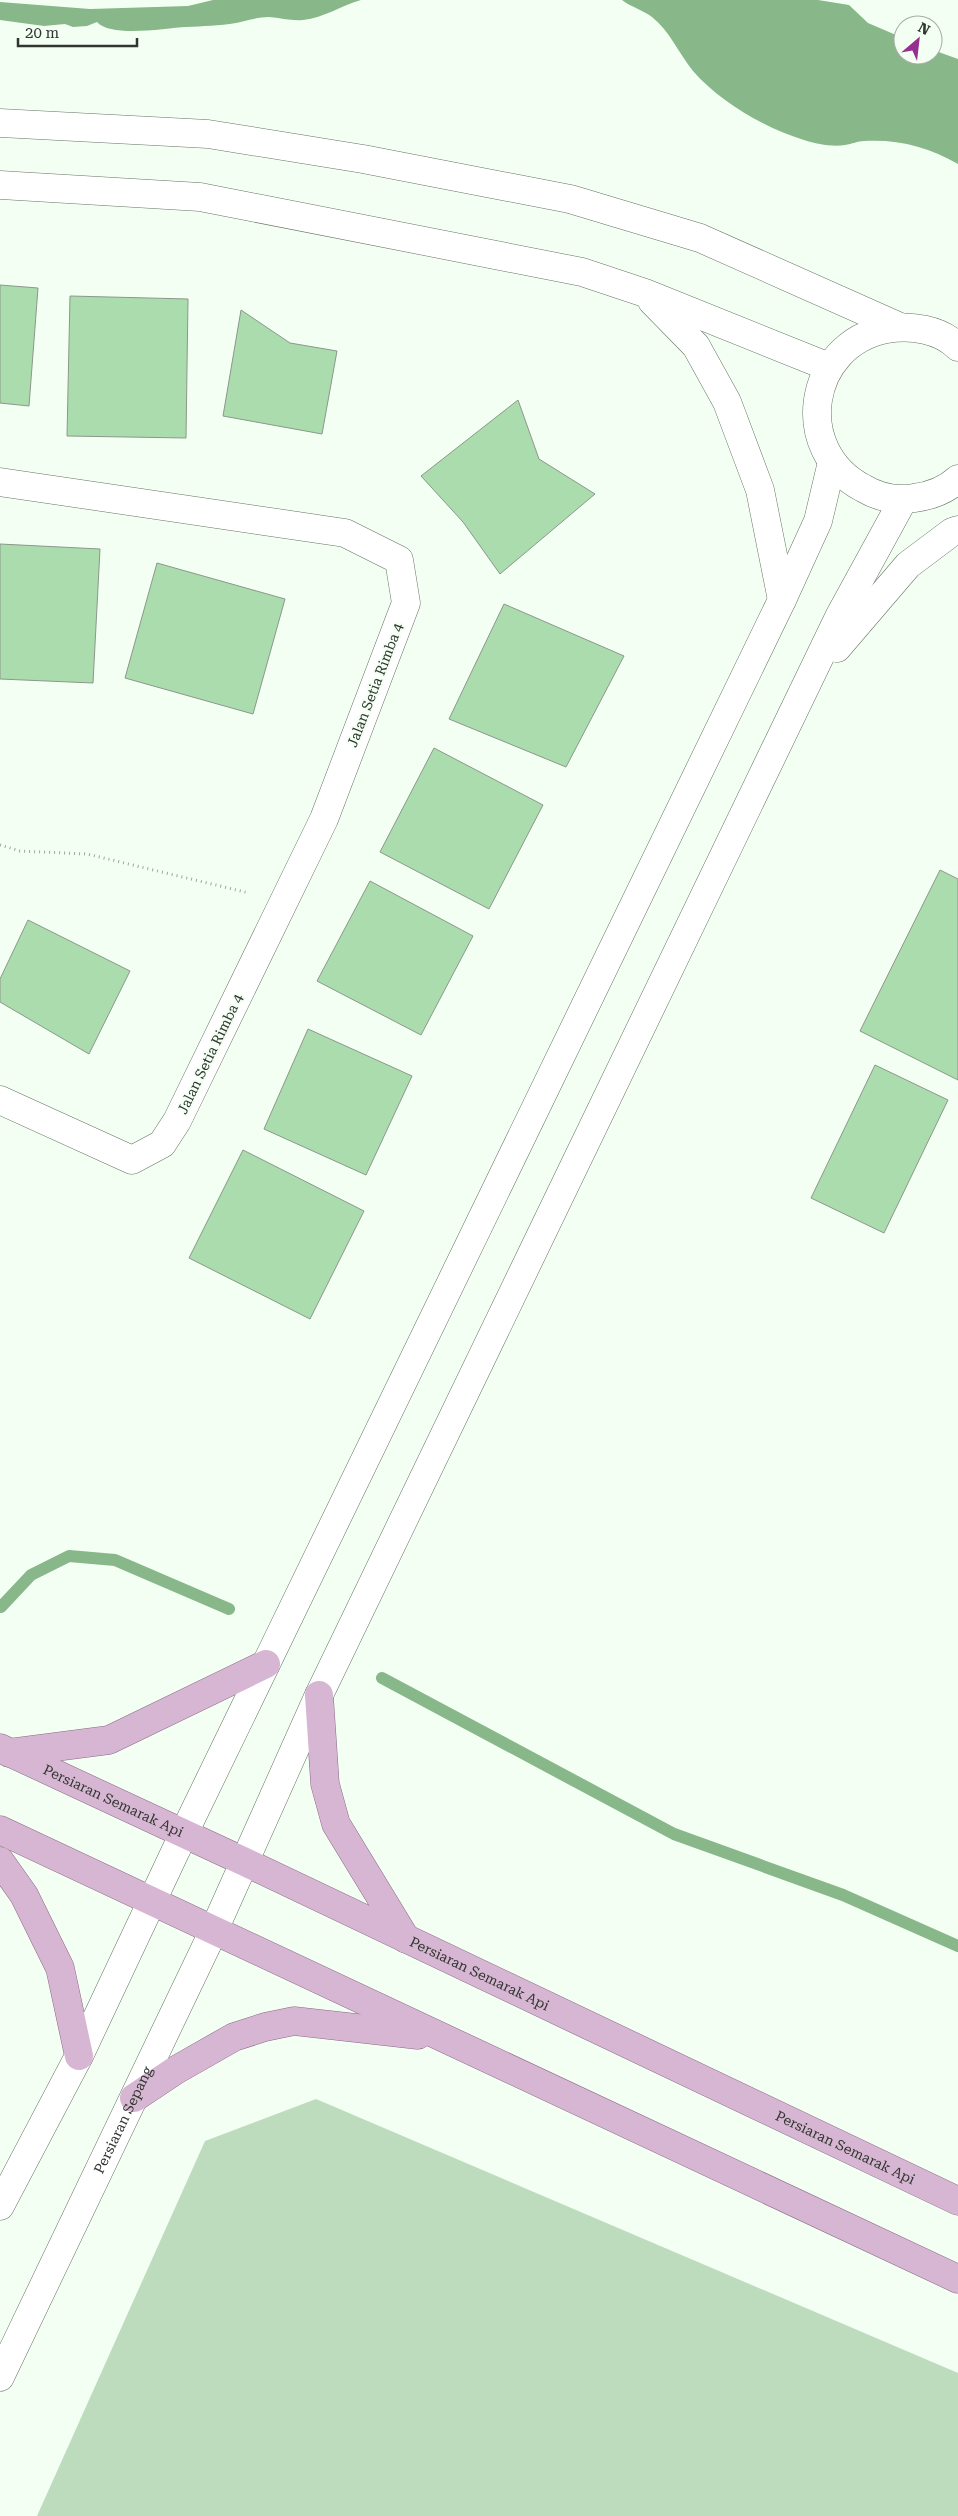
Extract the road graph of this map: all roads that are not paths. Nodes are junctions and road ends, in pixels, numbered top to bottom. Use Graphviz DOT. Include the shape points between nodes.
graph roads {
  1 [pos="0,123"];
  2 [pos="0,185"];
  3 [pos="645,293"];
  4 [pos="900,327"];
  5 [pos="958,347"];
  6 [pos="829,367"];
  7 [pos="832,462"];
  8 [pos="958,479"];
  9 [pos="0,482"];
  10 [pos="903,500"];
  11 [pos="958,530"];
  12 [pos="782,600"];
  13 [pos="811,678"];
  14 [pos="0,1100"];
  15 [pos="266,1664"];
  16 [pos="319,1695"];
  17 [pos="4,1751"];
  18 [pos="0,1830"];
  19 [pos="184,1833"];
  20 [pos="0,1861"];
  21 [pos="245,1862"];
  22 [pos="152,1901"];
  23 [pos="214,1930"];
  24 [pos="406,1938"];
  25 [pos="442,2038"];
  26 [pos="79,2056"];
  27 [pos="134,2098"];
  28 [pos="958,2201"];
  29 [pos="0,2206"];
  30 [pos="958,2279"];
  31 [pos="0,2377"];
  1 -- 4 [label="street" via="208,134 363,159 570,199 700,238"];
  2 -- 3 [label="street" via="200,197 582,272"];
  3 -- 6 [label="street"];
  3 -- 12 [label="street" via="696,346 727,402 760,490"];
  4 -- 5 [label="street" via="928,330"];
  4 -- 6 [label="street" via="872,332 848,346"];
  6 -- 7 [label="street" via="819,390 816,415 820,440"];
  7 -- 10 [label="street" via="850,482 875,495"];
  7 -- 12 [label="street" via="818,521"];
  8 -- 10 [label="street" via="929,496"];
  9 -- 14 [label="street, Jalan Setia Rimba 4" via="345,533 399,560 406,603 324,819 177,1121 162,1144 132,1160"];
  10 -- 13 [label="street"];
  11 -- 13 [label="street" via="908,565"];
  12 -- 15 [label="street"];
  13 -- 16 [label="street, Persiaran Sepang"];
  15 -- 17 [label="main road" via="109,1740"];
  15 -- 19 [label="street"];
  16 -- 21 [label="street, Persiaran Sepang"];
  16 -- 24 [label="main road" via="325,1784 336,1824"];
  17 -- 19 [label="main road, Persiaran Semarak Api"];
  18 -- 22 [label="main road"];
  19 -- 21 [label="main road, Persiaran Semarak Api"];
  19 -- 22 [label="street"];
  20 -- 26 [label="main road" via="24,1895 60,1968"];
  21 -- 23 [label="street, Persiaran Sepang"];
  21 -- 24 [label="main road, Persiaran Semarak Api"];
  22 -- 23 [label="main road"];
  22 -- 26 [label="street"];
  23 -- 25 [label="main road"];
  23 -- 27 [label="street, Persiaran Sepang"];
  24 -- 28 [label="main road, Persiaran Semarak Api"];
  25 -- 27 [label="main road" via="294,2021 234,2037"];
  25 -- 30 [label="main road"];
  26 -- 29 [label="street"];
  27 -- 31 [label="street, Persiaran Sepang"];
}
